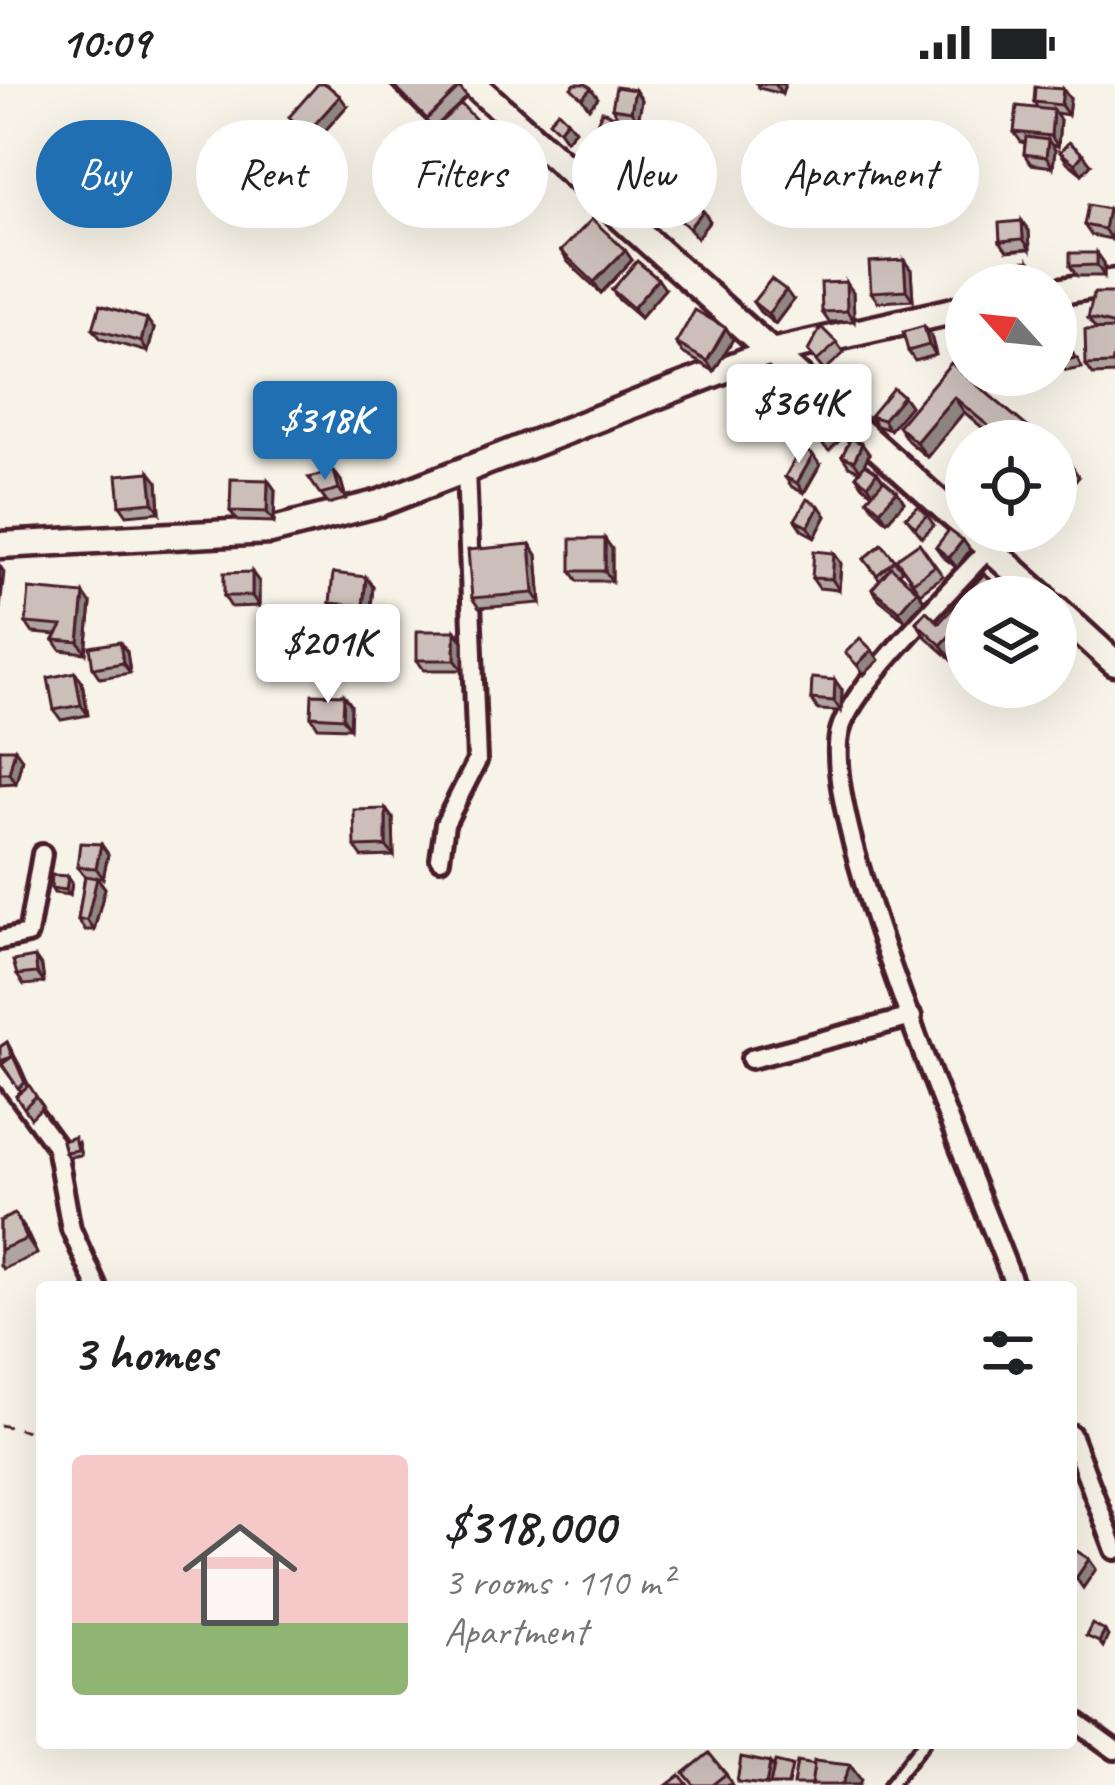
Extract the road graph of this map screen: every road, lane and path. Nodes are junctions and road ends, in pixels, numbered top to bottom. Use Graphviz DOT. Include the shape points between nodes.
graph roads {
  1 [pos="473,84"];
  2 [pos="1115,282"];
  3 [pos="1077,288"];
  4 [pos="945,313"];
  5 [pos="767,353"];
  6 [pos="466,468"];
  7 [pos="945,510"];
  8 [pos="0,545"];
  9 [pos="963,552"];
  10 [pos="993,552"];
  11 [pos="1020,576"];
  12 [pos="1077,628"];
  13 [pos="1115,663"];
  14 [pos="42,854"];
  15 [pos="440,859"];
  16 [pos="0,940"];
  17 [pos="913,1016"];
  18 [pos="751,1059"];
  19 [pos="0,1070"];
  20 [pos="95,1281"];
  21 [pos="1013,1281"];
  22 [pos="0,1425"];
  23 [pos="36,1432"];
  24 [pos="1077,1450"];
  25 [pos="1115,1550"];
  26 [pos="1077,1722"];
  27 [pos="918,1749"];
  28 [pos="1115,1750"];
  29 [pos="890,1785"];
  1 -- 5 [label="street"];
  2 -- 3 [label="street"];
  4 -- 5 [label="street"];
  5 -- 6 [label="street"];
  5 -- 7 [label="street"];
  6 -- 8 [label="street" via="380,503 270,531"];
  6 -- 15 [label="street" via="477,761 445,824"];
  9 -- 17 [label="street" via="839,733 851,840"];
  10 -- 11 [label="street"];
  12 -- 13 [label="street"];
  14 -- 16 [label="street" via="28,934"];
  17 -- 18 [label="street"];
  17 -- 21 [label="street"];
  19 -- 20 [label="street" via="56,1146 71,1229"];
  22 -- 23 [label="path"];
  24 -- 25 [label="street"];
  26 -- 28 [label="street"];
  27 -- 29 [label="lane"];
}
